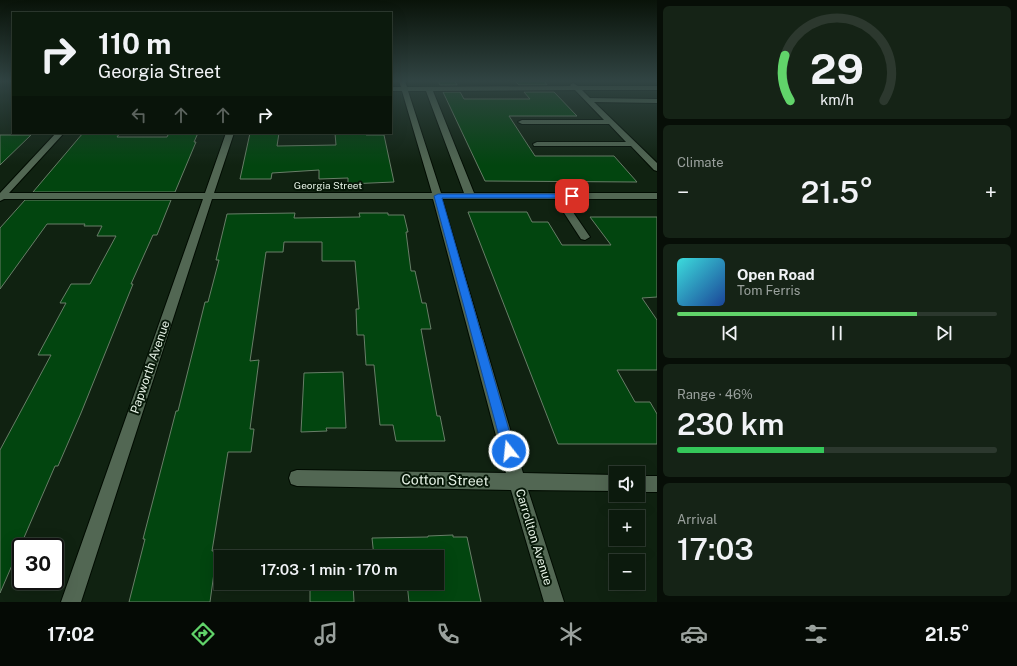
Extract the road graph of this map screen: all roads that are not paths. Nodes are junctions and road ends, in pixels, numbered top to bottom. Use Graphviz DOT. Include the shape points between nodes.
graph roads {
  1 [pos="411,109"];
  2 [pos="437,109"];
  3 [pos="597,109"];
  4 [pos="522,122"];
  5 [pos="610,122"];
  6 [pos="59,134"];
  7 [pos="230,134"];
  8 [pos="537,144"];
  9 [pos="633,144"];
  10 [pos="657,168"];
  11 [pos="209,196"];
  12 [pos="438,196"];
  13 [pos="470,196"];
  14 [pos="558,196"];
  15 [pos="657,196"];
  16 [pos="0,197"];
  17 [pos="585,237"];
  18 [pos="297,478"];
  19 [pos="517,481"];
  20 [pos="609,483"];
  21 [pos="645,484"];
  22 [pos="657,484"];
  23 [pos="71,602"];
  24 [pos="554,602"];
  1 -- 12 [label="street, Carrollton Avenue"];
  2 -- 13 [label="street"];
  3 -- 5 [label="street"];
  4 -- 5 [label="street"];
  5 -- 9 [label="street"];
  6 -- 16 [label="street"];
  7 -- 11 [label="street, Papworth Avenue"];
  8 -- 9 [label="street"];
  9 -- 10 [label="street"];
  11 -- 12 [label="street, Georgia Street"];
  11 -- 16 [label="street, Georgia Street"];
  11 -- 23 [label="street, Papworth Avenue"];
  12 -- 13 [label="street, Georgia Street"];
  12 -- 19 [label="street, Carrollton Avenue"];
  13 -- 14 [label="street, Georgia Street"];
  14 -- 15 [label="street, Georgia Street"];
  14 -- 17 [label="street"];
  18 -- 19 [label="street, Cotton Street"];
  19 -- 20 [label="street, Cotton Street"];
  19 -- 24 [label="street, Carrollton Avenue"];
  21 -- 22 [label="street"];
}
